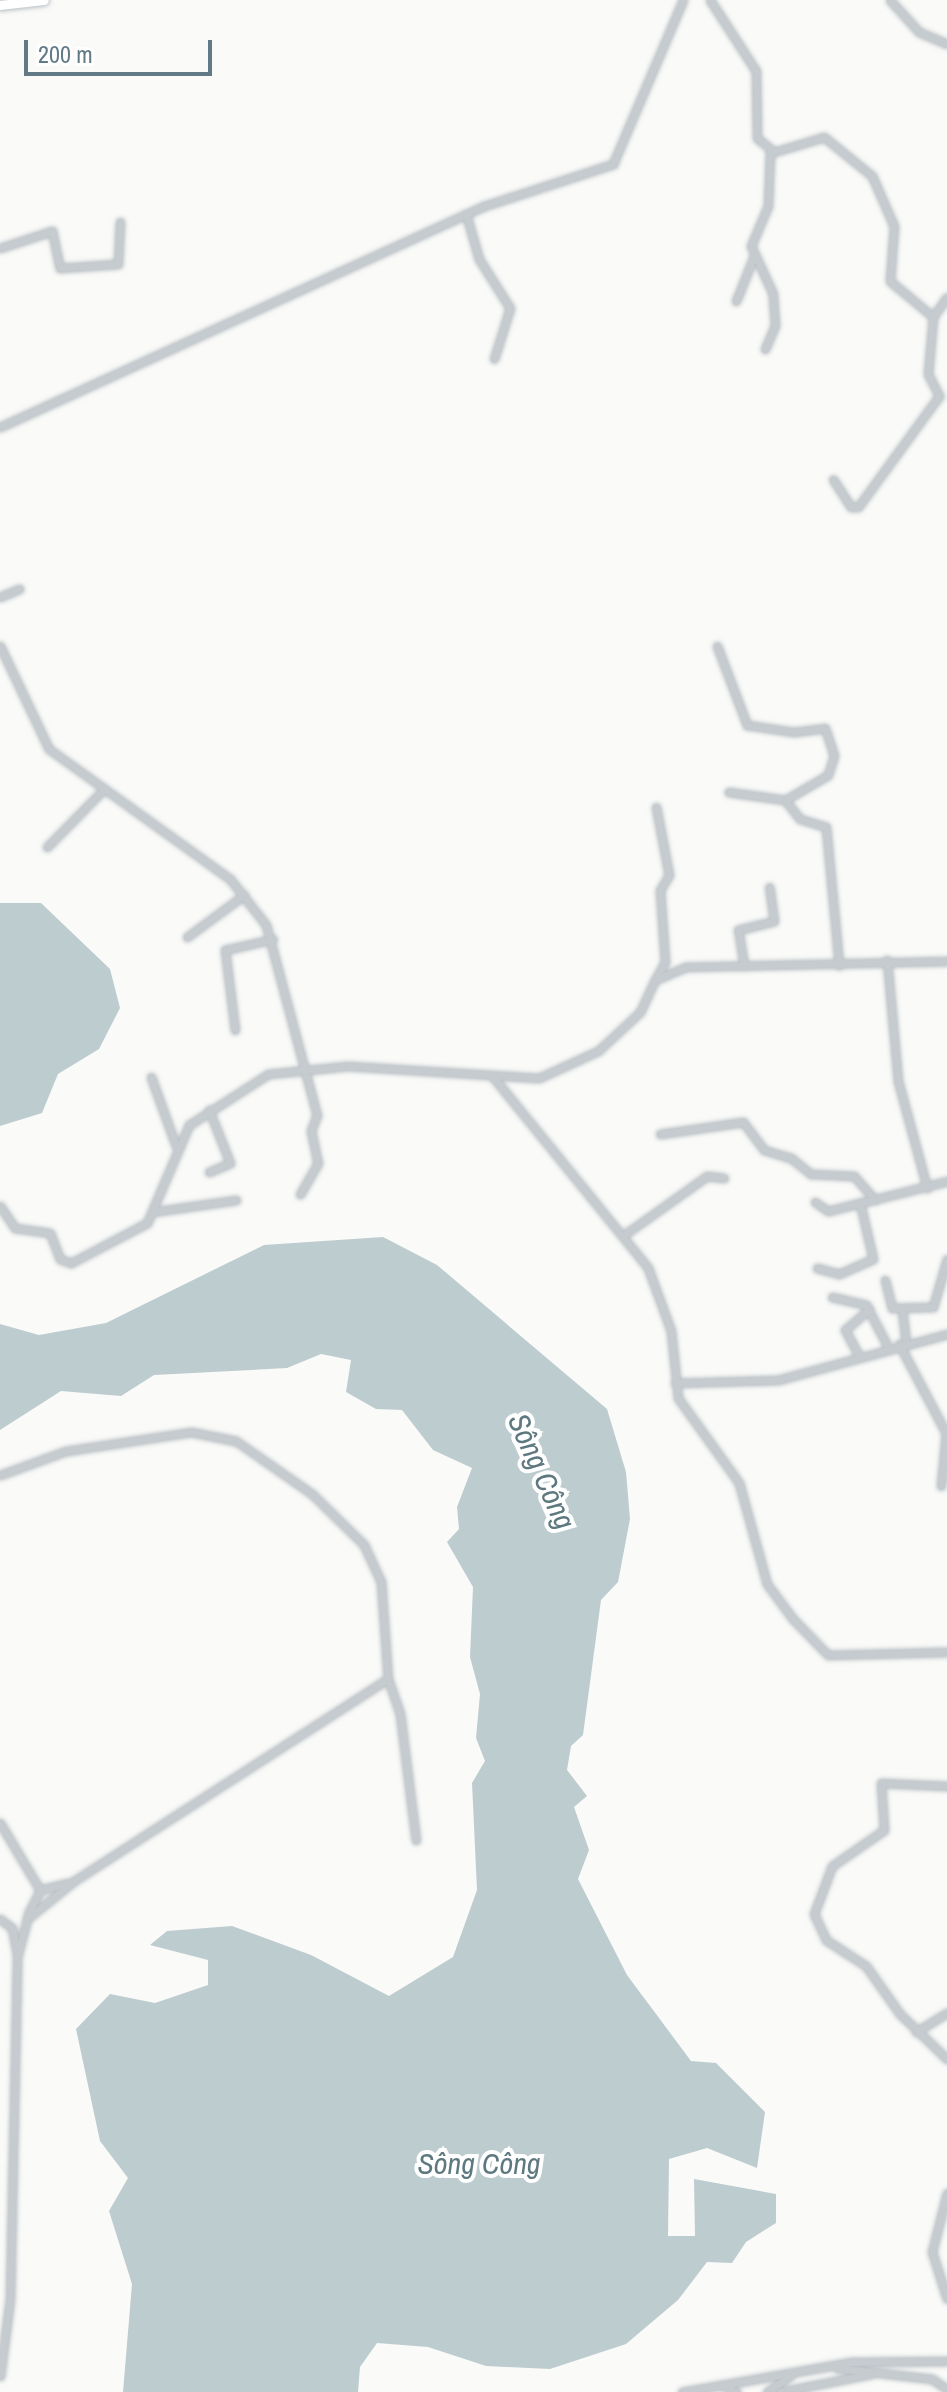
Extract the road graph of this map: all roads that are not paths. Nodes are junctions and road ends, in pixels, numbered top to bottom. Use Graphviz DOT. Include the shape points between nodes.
graph roads {
  1 [pos="44,0"];
  2 [pos="683,0"];
  3 [pos="710,0"];
  4 [pos="890,0"];
  5 [pos="0,5"];
  6 [pos="947,44"];
  7 [pos="770,151"];
  8 [pos="466,214"];
  9 [pos="120,222"];
  10 [pos="0,248"];
  11 [pos="754,254"];
  12 [pos="947,297"];
  13 [pos="736,301"];
  14 [pos="933,317"];
  15 [pos="765,349"];
  16 [pos="494,359"];
  17 [pos="0,427"];
  18 [pos="833,479"];
  19 [pos="19,589"];
  20 [pos="0,597"];
  21 [pos="0,646"];
  22 [pos="717,646"];
  23 [pos="10,664"];
  24 [pos="0,669"];
  25 [pos="101,792"];
  26 [pos="729,792"];
  27 [pos="785,800"];
  28 [pos="656,807"];
  29 [pos="47,847"];
  30 [pos="769,887"];
  31 [pos="244,895"];
  32 [pos="187,937"];
  33 [pos="273,939"];
  34 [pos="887,960"];
  35 [pos="947,961"];
  36 [pos="839,965"];
  37 [pos="744,966"];
  38 [pos="655,980"];
  39 [pos="235,1030"];
  40 [pos="303,1068"];
  41 [pos="151,1077"];
  42 [pos="493,1077"];
  43 [pos="209,1110"];
  44 [pos="660,1134"];
  45 [pos="176,1146"];
  46 [pos="209,1172"];
  47 [pos="724,1178"];
  48 [pos="947,1181"];
  49 [pos="927,1188"];
  50 [pos="300,1194"];
  51 [pos="236,1200"];
  52 [pos="875,1200"];
  53 [pos="815,1202"];
  54 [pos="860,1203"];
  55 [pos="0,1206"];
  56 [pos="152,1212"];
  57 [pos="624,1235"];
  58 [pos="947,1259"];
  59 [pos="817,1268"];
  60 [pos="885,1280"];
  61 [pos="832,1297"];
  62 [pos="869,1309"];
  63 [pos="902,1310"];
  64 [pos="947,1334"];
  65 [pos="903,1343"];
  66 [pos="888,1347"];
  67 [pos="859,1356"];
  68 [pos="675,1383"];
  69 [pos="0,1475"];
  70 [pos="941,1486"];
  71 [pos="947,1652"];
  72 [pos="388,1679"];
  73 [pos="947,1786"];
  74 [pos="0,1823"];
  75 [pos="416,1840"];
  76 [pos="74,1881"];
  77 [pos="40,1890"];
  78 [pos="0,1919"];
  79 [pos="25,1926"];
  80 [pos="17,1957"];
  81 [pos="947,2013"];
  82 [pos="916,2032"];
  83 [pos="947,2059"];
  84 [pos="947,2193"];
  85 [pos="947,2299"];
  86 [pos="947,2361"];
  87 [pos="830,2367"];
  88 [pos="793,2373"];
  89 [pos="878,2373"];
  90 [pos="0,2376"];
  91 [pos="945,2383"];
  92 [pos="719,2384"];
  93 [pos="682,2392"];
  94 [pos="736,2392"];
  95 [pos="767,2392"];
  96 [pos="780,2392"];
  1 -- 5 [label="main road"];
  2 -- 8 [label="street" via="613,164"];
  3 -- 7 [label="street" via="756,71 755,134"];
  4 -- 6 [label="street" via="919,32"];
  7 -- 11 [label="street" via="769,196"];
  7 -- 14 [label="street" via="819,135 872,176 894,226 890,281"];
  8 -- 16 [label="street" via="479,259 510,308"];
  8 -- 17 [label="street"];
  9 -- 10 [label="street" via="118,264 60,268 52,231"];
  11 -- 13 [label="street"];
  11 -- 15 [label="street" via="773,294 775,325"];
  12 -- 14 [label="street"];
  14 -- 18 [label="street" via="928,374 939,396 858,507 851,507"];
  19 -- 20 [label="street"];
  21 -- 23 [label="street"];
  22 -- 27 [label="street" via="747,725 828,731 830,772"];
  23 -- 24 [label="street"];
  23 -- 25 [label="street" via="49,749"];
  25 -- 29 [label="street"];
  25 -- 31 [label="street"];
  26 -- 27 [label="street"];
  27 -- 36 [label="street" via="800,819 826,827"];
  28 -- 38 [label="street" via="669,875 660,890 665,962"];
  30 -- 37 [label="street" via="774,921 738,930"];
  31 -- 32 [label="street"];
  31 -- 33 [label="street"];
  33 -- 39 [label="street" via="226,948"];
  33 -- 40 [label="street"];
  34 -- 35 [label="street"];
  34 -- 36 [label="street"];
  34 -- 49 [label="street" via="898,1081"];
  36 -- 37 [label="street"];
  37 -- 38 [label="street" via="693,965"];
  38 -- 42 [label="street" via="640,1012 592,1056 539,1078"];
  40 -- 42 [label="street"];
  40 -- 43 [label="street" via="259,1078"];
  40 -- 50 [label="street" via="317,1115 311,1131 318,1163"];
  41 -- 45 [label="street"];
  42 -- 57 [label="street"];
  43 -- 45 [label="street"];
  43 -- 46 [label="street" via="230,1163"];
  44 -- 52 [label="street" via="743,1122 764,1150 811,1174 854,1176"];
  45 -- 56 [label="street"];
  47 -- 57 [label="street" via="707,1176"];
  48 -- 49 [label="street"];
  49 -- 52 [label="street"];
  51 -- 56 [label="street"];
  52 -- 54 [label="street"];
  53 -- 54 [label="street" via="828,1211"];
  54 -- 59 [label="street" via="873,1259 839,1274"];
  55 -- 56 [label="street" via="15,1228 50,1233 60,1259 71,1263 142,1227"];
  57 -- 68 [label="street" via="660,1292"];
  58 -- 63 [label="street" via="933,1307"];
  60 -- 63 [label="street" via="887,1305"];
  61 -- 62 [label="street"];
  62 -- 66 [label="street"];
  62 -- 67 [label="street" via="845,1330"];
  63 -- 65 [label="street"];
  64 -- 65 [label="street"];
  65 -- 66 [label="street"];
  65 -- 70 [label="street" via="946,1433"];
  66 -- 67 [label="street"];
  67 -- 68 [label="street" via="778,1380"];
  68 -- 71 [label="street" via="685,1414 739,1483 771,1590 825,1653"];
  69 -- 72 [label="street" via="66,1451 164,1433 214,1435 247,1446 312,1494 364,1545 381,1582"];
  72 -- 75 [label="street" via="400,1714"];
  72 -- 76 [label="street"];
  73 -- 82 [label="street" via="881,1783 884,1830 832,1866 815,1900 826,1940 866,1966"];
  74 -- 77 [label="street"];
  76 -- 77 [label="street"];
  76 -- 79 [label="street"];
  77 -- 79 [label="street"];
  78 -- 80 [label="street" via="12,1928"];
  79 -- 80 [label="street"];
  80 -- 90 [label="street" via="10,2299"];
  81 -- 82 [label="street"];
  82 -- 83 [label="street"];
  84 -- 85 [label="street" via="932,2243"];
  86 -- 87 [label="street"];
  87 -- 88 [label="street"];
  87 -- 89 [label="street"];
  88 -- 92 [label="street"];
  88 -- 95 [label="street"];
  89 -- 91 [label="street"];
  89 -- 96 [label="street"];
  92 -- 93 [label="street"];
  92 -- 94 [label="street"];
}
